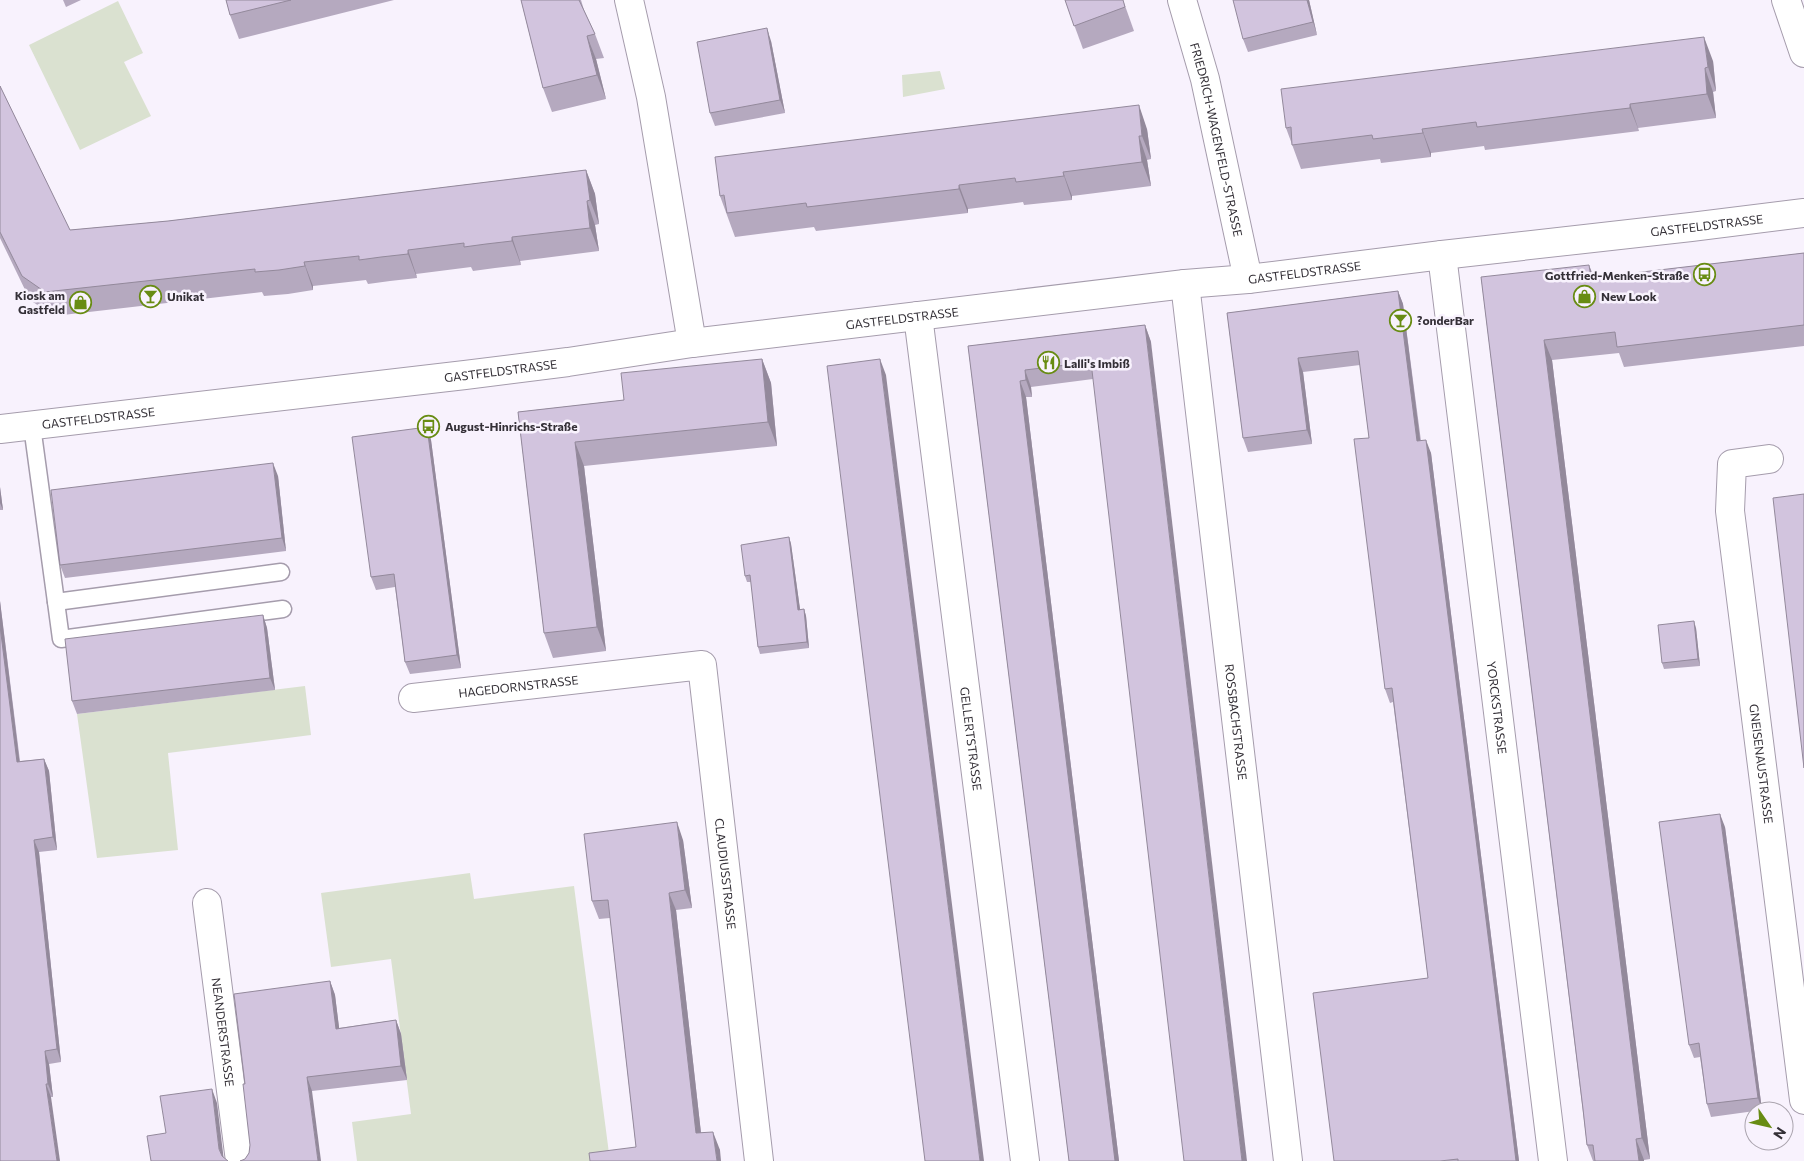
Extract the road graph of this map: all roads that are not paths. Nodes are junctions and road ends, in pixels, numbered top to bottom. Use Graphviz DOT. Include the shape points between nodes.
graph roads {
  1 [pos="629,0"];
  2 [pos="1182,0"];
  3 [pos="1786,0"];
  4 [pos="1804,53"];
  5 [pos="1804,213"];
  6 [pos="1442,254"];
  7 [pos="1248,279"];
  8 [pos="1185,284"];
  9 [pos="918,316"];
  10 [pos="692,343"];
  11 [pos="32,426"];
  12 [pos="0,429"];
  13 [pos="1769,459"];
  14 [pos="281,572"];
  15 [pos="56,602"];
  16 [pos="283,609"];
  17 [pos="624,674"];
  18 [pos="413,698"];
  19 [pos="206,903"];
  20 [pos="1804,1100"];
  21 [pos="240,1161"];
  22 [pos="760,1161"];
  23 [pos="1024,1161"];
  24 [pos="1288,1161"];
  25 [pos="1553,1161"];
  1 -- 10 [label="street" via="651,97"];
  2 -- 7 [label="street, FRIEDRICH-WAGENFELD-STRASSE" via="1205,79"];
  3 -- 4 [label="street"];
  5 -- 6 [label="street, GASTFELDSTRASSE"];
  6 -- 7 [label="street, GASTFELDSTRASSE"];
  6 -- 25 [label="street, YORCKSTRASSE"];
  7 -- 8 [label="street, GASTFELDSTRASSE"];
  8 -- 9 [label="street, GASTFELDSTRASSE"];
  8 -- 24 [label="street, ROSSBACHSTRASSE"];
  9 -- 10 [label="street, GASTFELDSTRASSE"];
  9 -- 23 [label="street, GELLERTSTRASSE"];
  10 -- 11 [label="street, GASTFELDSTRASSE" via="568,362"];
  11 -- 12 [label="street, GASTFELDSTRASSE"];
  11 -- 15 [label="lane"];
  13 -- 20 [label="street, GNEISENAUSTRASSE" via="1732,464 1730,511"];
  14 -- 15 [label="lane"];
  15 -- 16 [label="lane" via="61,639"];
  17 -- 18 [label="street, HAGEDORNSTRASSE"];
  17 -- 22 [label="street, CLAUDIUSSTRASSE" via="702,664"];
  19 -- 21 [label="street, NEANDERSTRASSE"];
}
